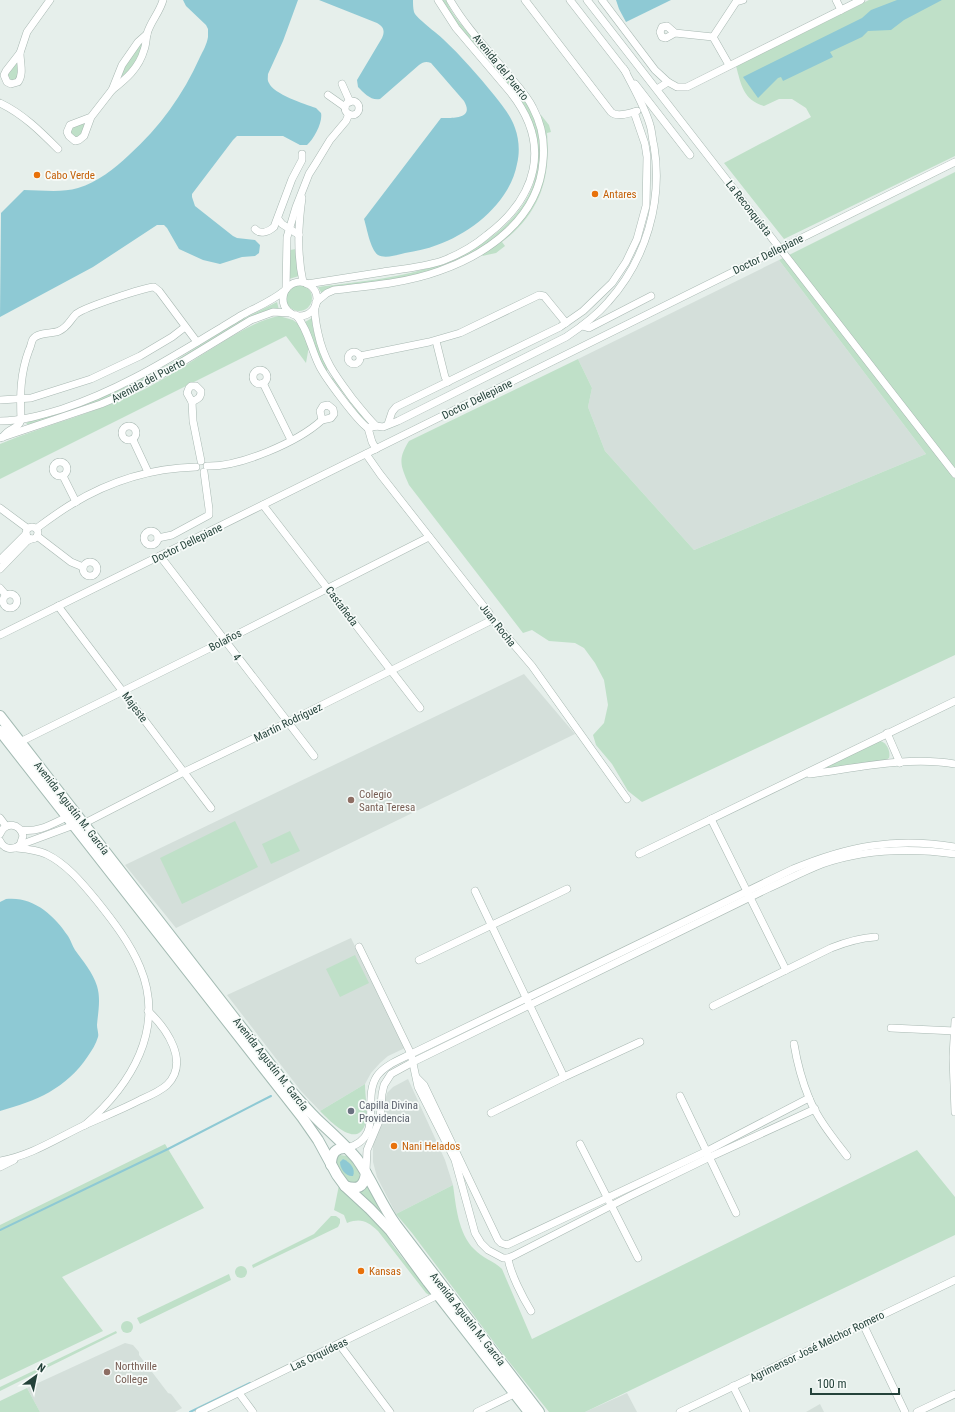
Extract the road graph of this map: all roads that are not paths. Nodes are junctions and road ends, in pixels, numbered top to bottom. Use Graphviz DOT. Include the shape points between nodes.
graph roads {
  1 [pos="50,0"];
  2 [pos="163,0"];
  3 [pos="438,0"];
  4 [pos="450,0"];
  5 [pos="525,0"];
  6 [pos="570,0"];
  7 [pos="587,0"];
  8 [pos="602,0"];
  9 [pos="743,0"];
  10 [pos="836,0"];
  11 [pos="861,0"];
  12 [pos="736,1"];
  13 [pos="841,10"];
  14 [pos="675,33"];
  15 [pos="147,34"];
  16 [pos="713,36"];
  17 [pos="20,53"];
  18 [pos="729,65"];
  19 [pos="624,70"];
  20 [pos="668,82"];
  21 [pos="342,84"];
  22 [pos="656,89"];
  23 [pos="112,90"];
  24 [pos="328,94"];
  25 [pos="0,103"];
  26 [pos="347,104"];
  27 [pos="653,107"];
  28 [pos="643,109"];
  29 [pos="634,112"];
  30 [pos="349,114"];
  31 [pos="91,116"];
  32 [pos="663,120"];
  33 [pos="650,126"];
  34 [pos="58,149"];
  35 [pos="302,154"];
  36 [pos="690,155"];
  37 [pos="955,162"];
  38 [pos="304,186"];
  39 [pos="278,219"];
  40 [pos="274,227"];
  41 [pos="255,229"];
  42 [pos="288,231"];
  43 [pos="299,235"];
  44 [pos="780,248"];
  45 [pos="305,283"];
  46 [pos="285,290"];
  47 [pos="651,296"];
  48 [pos="609,302"];
  49 [pos="316,304"];
  50 [pos="618,312"];
  51 [pos="293,314"];
  52 [pos="566,323"];
  53 [pos="185,327"];
  54 [pos="580,327"];
  55 [pos="569,335"];
  56 [pos="436,341"];
  57 [pos="197,342"];
  58 [pos="360,356"];
  59 [pos="332,370"];
  60 [pos="324,375"];
  61 [pos="263,383"];
  62 [pos="447,383"];
  63 [pos="456,392"];
  64 [pos="447,396"];
  65 [pos="20,399"];
  66 [pos="0,400"];
  67 [pos="192,402"];
  68 [pos="21,420"];
  69 [pos="322,420"];
  70 [pos="0,421"];
  71 [pos="388,424"];
  72 [pos="376,426"];
  73 [pos="368,428"];
  74 [pos="2,437"];
  75 [pos="133,440"];
  76 [pos="291,440"];
  77 [pos="376,449"];
  78 [pos="366,454"];
  79 [pos="198,464"];
  80 [pos="206,469"];
  81 [pos="148,472"];
  82 [pos="955,474"];
  83 [pos="63,476"];
  84 [pos="76,502"];
  85 [pos="263,505"];
  86 [pos="0,508"];
  87 [pos="32,533"];
  88 [pos="429,537"];
  89 [pos="158,538"];
  90 [pos="160,556"];
  91 [pos="0,560"];
  92 [pos="83,567"];
  93 [pos="0,568"];
  94 [pos="0,588"];
  95 [pos="328,588"];
  96 [pos="6,595"];
  97 [pos="58,606"];
  98 [pos="491,618"];
  99 [pos="0,635"];
  100 [pos="224,641"];
  101 [pos="391,671"];
  102 [pos="123,691"];
  103 [pos="955,701"];
  104 [pos="420,708"];
  105 [pos="0,716"];
  106 [pos="288,722"];
  107 [pos="0,731"];
  108 [pos="887,733"];
  109 [pos="20,742"];
  110 [pos="314,756"];
  111 [pos="900,763"];
  112 [pos="955,764"];
  113 [pos="184,772"];
  114 [pos="803,775"];
  115 [pos="627,799"];
  116 [pos="211,808"];
  117 [pos="0,818"];
  118 [pos="711,819"];
  119 [pos="76,823"];
  120 [pos="52,824"];
  121 [pos="3,825"];
  122 [pos="21,830"];
  123 [pos="57,832"];
  124 [pos="0,834"];
  125 [pos="0,840"];
  126 [pos="18,847"];
  127 [pos="955,847"];
  128 [pos="4,848"];
  129 [pos="639,854"];
  130 [pos="955,854"];
  131 [pos="567,889"];
  132 [pos="475,891"];
  133 [pos="748,895"];
  134 [pos="491,926"];
  135 [pos="875,937"];
  136 [pos="359,947"];
  137 [pos="419,960"];
  138 [pos="786,970"];
  139 [pos="527,1002"];
  140 [pos="713,1006"];
  141 [pos="148,1011"];
  142 [pos="955,1021"];
  143 [pos="891,1028"];
  144 [pos="955,1031"];
  145 [pos="640,1042"];
  146 [pos="794,1044"];
  147 [pos="411,1054"];
  148 [pos="413,1062"];
  149 [pos="564,1077"];
  150 [pos="416,1078"];
  151 [pos="373,1088"];
  152 [pos="382,1090"];
  153 [pos="680,1096"];
  154 [pos="809,1098"];
  155 [pos="112,1099"];
  156 [pos="815,1109"];
  157 [pos="121,1110"];
  158 [pos="955,1112"];
  159 [pos="491,1113"];
  160 [pos="85,1125"];
  161 [pos="371,1133"];
  162 [pos="580,1144"];
  163 [pos="347,1148"];
  164 [pos="27,1154"];
  165 [pos="708,1154"];
  166 [pos="847,1156"];
  167 [pos="0,1161"];
  168 [pos="331,1165"];
  169 [pos="0,1167"];
  170 [pos="366,1174"];
  171 [pos="467,1174"];
  172 [pos="459,1179"];
  173 [pos="345,1186"];
  174 [pos="609,1202"];
  175 [pos="736,1213"];
  176 [pos="501,1243"];
  177 [pos="513,1243"];
  178 [pos="492,1252"];
  179 [pos="518,1253"];
  180 [pos="508,1258"];
  181 [pos="638,1258"];
  182 [pos="955,1280"];
  183 [pos="438,1295"];
  184 [pos="530,1312"];
  185 [pos="863,1324"];
  186 [pos="339,1344"];
  187 [pos="734,1386"];
  188 [pos="239,1393"];
  189 [pos="514,1394"];
  190 [pos="955,1394"];
  191 [pos="199,1412"];
  192 [pos="252,1412"];
  193 [pos="390,1412"];
  194 [pos="477,1412"];
  195 [pos="529,1412"];
  196 [pos="539,1412"];
  197 [pos="680,1412"];
  198 [pos="746,1412"];
  199 [pos="905,1412"];
  200 [pos="917,1412"];
  1 -- 17 [label="street" via="27,32"];
  2 -- 15 [label="street"];
  3 -- 45 [label="street, Avenida del Puerto" via="456,28 511,93 528,118 535,145 529,187 516,208 494,230 449,258 424,266"];
  4 -- 49 [label="street, Avenida del Puerto" via="465,24 529,100 541,125 543,164 534,197 508,232 470,258 420,276 334,290"];
  5 -- 29 [label="street" via="611,112 614,115"];
  6 -- 19 [label="street"];
  7 -- 22 [label="street, La Reconquista"];
  8 -- 20 [label="street" via="655,70"];
  9 -- 12 [label="street"];
  10 -- 13 [label="street"];
  11 -- 13 [label="street"];
  12 -- 16 [label="street"];
  13 -- 18 [label="street"];
  14 -- 16 [label="street"];
  15 -- 23 [label="street" via="122,65"];
  15 -- 23 [label="street" via="140,61 127,79"];
  16 -- 18 [label="street"];
  18 -- 20 [label="street" via="687,87 677,87"];
  19 -- 27 [label="street"];
  19 -- 28 [label="street"];
  20 -- 22 [label="street"];
  21 -- 26 [label="street"];
  22 -- 44 [label="street, La Reconquista"];
  23 -- 31 [label="street"];
  24 -- 26 [label="street"];
  25 -- 34 [label="street" via="33,125"];
  26 -- 30 [label="street" via="346,111"];
  26 -- 30 [label="street" via="356,102 359,108 356,114"];
  27 -- 28 [label="street"];
  27 -- 32 [label="street"];
  28 -- 29 [label="street"];
  28 -- 33 [label="street"];
  29 -- 52 [label="street" via="645,144 648,170 646,206 641,228 633,248 612,283 591,304"];
  30 -- 38 [label="street" via="321,153"];
  32 -- 33 [label="street"];
  32 -- 36 [label="street"];
  33 -- 48 [label="street" via="656,170 652,216 635,263"];
  35 -- 39 [label="street" via="302,160 279,205"];
  37 -- 44 [label="street, Doctor Dellepiane"];
  38 -- 42 [label="street"];
  38 -- 43 [label="street"];
  39 -- 40 [label="street"];
  39 -- 42 [label="street"];
  40 -- 41 [label="street" via="263,232"];
  40 -- 42 [label="street"];
  42 -- 43 [label="street"];
  42 -- 46 [label="street"];
  43 -- 45 [label="street" via="299,257"];
  44 -- 77 [label="street, Doctor Dellepiane"];
  44 -- 82 [label="street, La Reconquista"];
  45 -- 46 [label="street" via="294,283"];
  45 -- 49 [label="street" via="315,292"];
  46 -- 51 [label="street" via="282,301"];
  46 -- 57 [label="street, Avenida del Puerto" via="266,304"];
  47 -- 50 [label="street"];
  48 -- 50 [label="street"];
  48 -- 54 [label="street"];
  49 -- 51 [label="street" via="305,315"];
  49 -- 59 [label="street" via="316,326 321,347"];
  50 -- 54 [label="street" via="589,328"];
  51 -- 60 [label="street" via="305,330"];
  51 -- 74 [label="street, Avenida del Puerto" via="273,312 251,320 159,376 101,404"];
  52 -- 54 [label="street" via="574,323"];
  52 -- 55 [label="street"];
  52 -- 56 [label="street" via="544,296 539,295 471,328"];
  52 -- 62 [label="street"];
  53 -- 57 [label="street"];
  53 -- 65 [label="street" via="143,354 91,379 31,398"];
  53 -- 65 [label="street" via="154,287 85,309 77,313 61,330 34,338 23,369"];
  54 -- 55 [label="street"];
  55 -- 63 [label="street"];
  56 -- 58 [label="street"];
  56 -- 62 [label="street"];
  57 -- 68 [label="street, Avenida del Puerto" via="109,391 72,406"];
  59 -- 60 [label="street"];
  59 -- 72 [label="street"];
  60 -- 73 [label="street"];
  61 -- 76 [label="street"];
  62 -- 63 [label="street" via="454,386"];
  62 -- 64 [label="street" via="443,390"];
  62 -- 71 [label="street" via="396,407"];
  63 -- 64 [label="street"];
  64 -- 71 [label="street"];
  65 -- 66 [label="street"];
  65 -- 68 [label="street"];
  67 -- 79 [label="street"];
  68 -- 70 [label="street, Avenida del Puerto"];
  68 -- 74 [label="street"];
  69 -- 76 [label="street"];
  71 -- 72 [label="street" via="383,427"];
  72 -- 73 [label="street"];
  73 -- 77 [label="street"];
  75 -- 81 [label="street"];
  76 -- 80 [label="street" via="253,458"];
  77 -- 78 [label="street, Doctor Dellepiane"];
  78 -- 85 [label="street, Doctor Dellepiane"];
  78 -- 88 [label="street, Juan Rocha"];
  79 -- 80 [label="street" via="205,462"];
  79 -- 81 [label="street"];
  80 -- 89 [label="street" via="209,515 172,535"];
  81 -- 84 [label="street" via="106,487"];
  83 -- 84 [label="street"];
  84 -- 87 [label="street"];
  85 -- 90 [label="street, Doctor Dellepiane"];
  85 -- 95 [label="street, Castañeda"];
  86 -- 87 [label="street"];
  87 -- 91 [label="street"];
  87 -- 92 [label="street" via="71,562"];
  87 -- 93 [label="street"];
  88 -- 95 [label="street, Bolaños"];
  88 -- 98 [label="street, Juan Rocha"];
  90 -- 97 [label="street, Doctor Dellepiane"];
  90 -- 100 [label="street, 4"];
  94 -- 96 [label="street"];
  95 -- 100 [label="street, Bolaños"];
  95 -- 101 [label="street, Castañeda"];
  97 -- 99 [label="street, Doctor Dellepiane"];
  97 -- 102 [label="street, Majeste"];
  98 -- 101 [label="street, Martín Rodríguez" via="488,622"];
  98 -- 115 [label="street, Juan Rocha" via="539,675"];
  100 -- 102 [label="street, Bolaños"];
  100 -- 106 [label="street, 4"];
  101 -- 104 [label="street, Castañeda"];
  101 -- 106 [label="street, Martín Rodríguez"];
  102 -- 109 [label="street, Bolaños"];
  102 -- 113 [label="street, Majeste"];
  103 -- 108 [label="street"];
  105 -- 109 [label="main road, Avenida Agustín M. García"];
  106 -- 110 [label="street, 4"];
  106 -- 113 [label="street, Martín Rodríguez"];
  107 -- 119 [label="main road, Avenida Agustín M. García"];
  108 -- 111 [label="street"];
  108 -- 114 [label="street"];
  109 -- 119 [label="main road, Avenida Agustín M. García"];
  111 -- 112 [label="street"];
  111 -- 114 [label="street"];
  113 -- 116 [label="street, Majeste"];
  113 -- 119 [label="street, Martín Rodríguez"];
  114 -- 118 [label="street"];
  117 -- 121 [label="street"];
  118 -- 129 [label="street"];
  118 -- 133 [label="street"];
  119 -- 120 [label="street"];
  119 -- 123 [label="street"];
  119 -- 163 [label="main road, Avenida Agustín M. García" via="131,884 290,1090"];
  119 -- 168 [label="main road, Avenida Agustín M. García" via="302,1117"];
  120 -- 122 [label="street" via="37,830"];
  120 -- 123 [label="street"];
  121 -- 122 [label="street" via="14,825"];
  121 -- 124 [label="street"];
  122 -- 126 [label="street" via="23,836"];
  123 -- 126 [label="street"];
  125 -- 128 [label="street"];
  126 -- 128 [label="street"];
  126 -- 141 [label="street" via="46,854 56,860 78,880 108,915 134,954 140,968 148,996"];
  127 -- 133 [label="street" via="906,843 850,849 818,859"];
  130 -- 133 [label="street" via="911,850 855,856 822,864"];
  131 -- 134 [label="street"];
  132 -- 134 [label="street"];
  133 -- 138 [label="street"];
  133 -- 139 [label="street"];
  134 -- 137 [label="street"];
  134 -- 139 [label="street"];
  135 -- 138 [label="street" via="843,943"];
  136 -- 147 [label="street"];
  138 -- 140 [label="street"];
  139 -- 147 [label="street"];
  139 -- 148 [label="street"];
  139 -- 149 [label="street"];
  141 -- 155 [label="street" via="142,1050 131,1073"];
  141 -- 157 [label="street" via="156,1018 174,1045 175,1069 166,1086"];
  142 -- 144 [label="street"];
  143 -- 144 [label="street"];
  144 -- 158 [label="street"];
  145 -- 149 [label="street"];
  146 -- 154 [label="street"];
  147 -- 148 [label="street"];
  147 -- 151 [label="street" via="383,1070"];
  148 -- 150 [label="street"];
  148 -- 152 [label="street" via="391,1074"];
  149 -- 159 [label="street"];
  150 -- 171 [label="street" via="424,1085"];
  150 -- 172 [label="street" via="418,1087 455,1160"];
  151 -- 152 [label="street" via="380,1084"];
  151 -- 152 [label="street" via="376,1096"];
  151 -- 161 [label="street"];
  152 -- 161 [label="street" via="380,1119"];
  153 -- 165 [label="street"];
  154 -- 156 [label="street"];
  154 -- 165 [label="street"];
  155 -- 157 [label="street" via="115,1107"];
  155 -- 160 [label="street"];
  156 -- 165 [label="street"];
  156 -- 166 [label="street"];
  157 -- 160 [label="street"];
  160 -- 164 [label="street"];
  161 -- 163 [label="street" via="358,1144"];
  161 -- 170 [label="street" via="366,1150"];
  162 -- 174 [label="street"];
  163 -- 168 [label="main road" via="336,1150"];
  163 -- 170 [label="main road, Avenida Agustín M. García"];
  164 -- 167 [label="street"];
  164 -- 169 [label="street"];
  165 -- 174 [label="street"];
  165 -- 175 [label="street"];
  168 -- 173 [label="main road, Avenida Agustín M. García"];
  170 -- 173 [label="main road" via="359,1187"];
  170 -- 196 [label="main road, Avenida Agustín M. García" via="396,1225"];
  171 -- 172 [label="street"];
  171 -- 176 [label="street"];
  172 -- 178 [label="street" via="475,1233 481,1243"];
  173 -- 183 [label="main road, Avenida Agustín M. García" via="386,1226"];
  174 -- 177 [label="street"];
  174 -- 179 [label="street"];
  174 -- 181 [label="street"];
  176 -- 177 [label="street"];
  176 -- 178 [label="street"];
  177 -- 179 [label="street"];
  178 -- 180 [label="street"];
  179 -- 180 [label="street"];
  180 -- 184 [label="street"];
  182 -- 185 [label="street, Agrimensor José Melchor Romero"];
  183 -- 186 [label="street, Las Orquídeas"];
  183 -- 189 [label="main road, Avenida Agustín M. García"];
  185 -- 187 [label="street, Agrimensor José Melchor Romero"];
  185 -- 199 [label="street"];
  186 -- 188 [label="street, Las Orquídeas"];
  186 -- 193 [label="street"];
  187 -- 197 [label="street, Agrimensor José Melchor Romero"];
  187 -- 198 [label="street"];
  188 -- 191 [label="street, Las Orquídeas"];
  188 -- 192 [label="street"];
  189 -- 194 [label="street"];
  189 -- 195 [label="main road, Avenida Agustín M. García"];
  190 -- 200 [label="street"];
}
